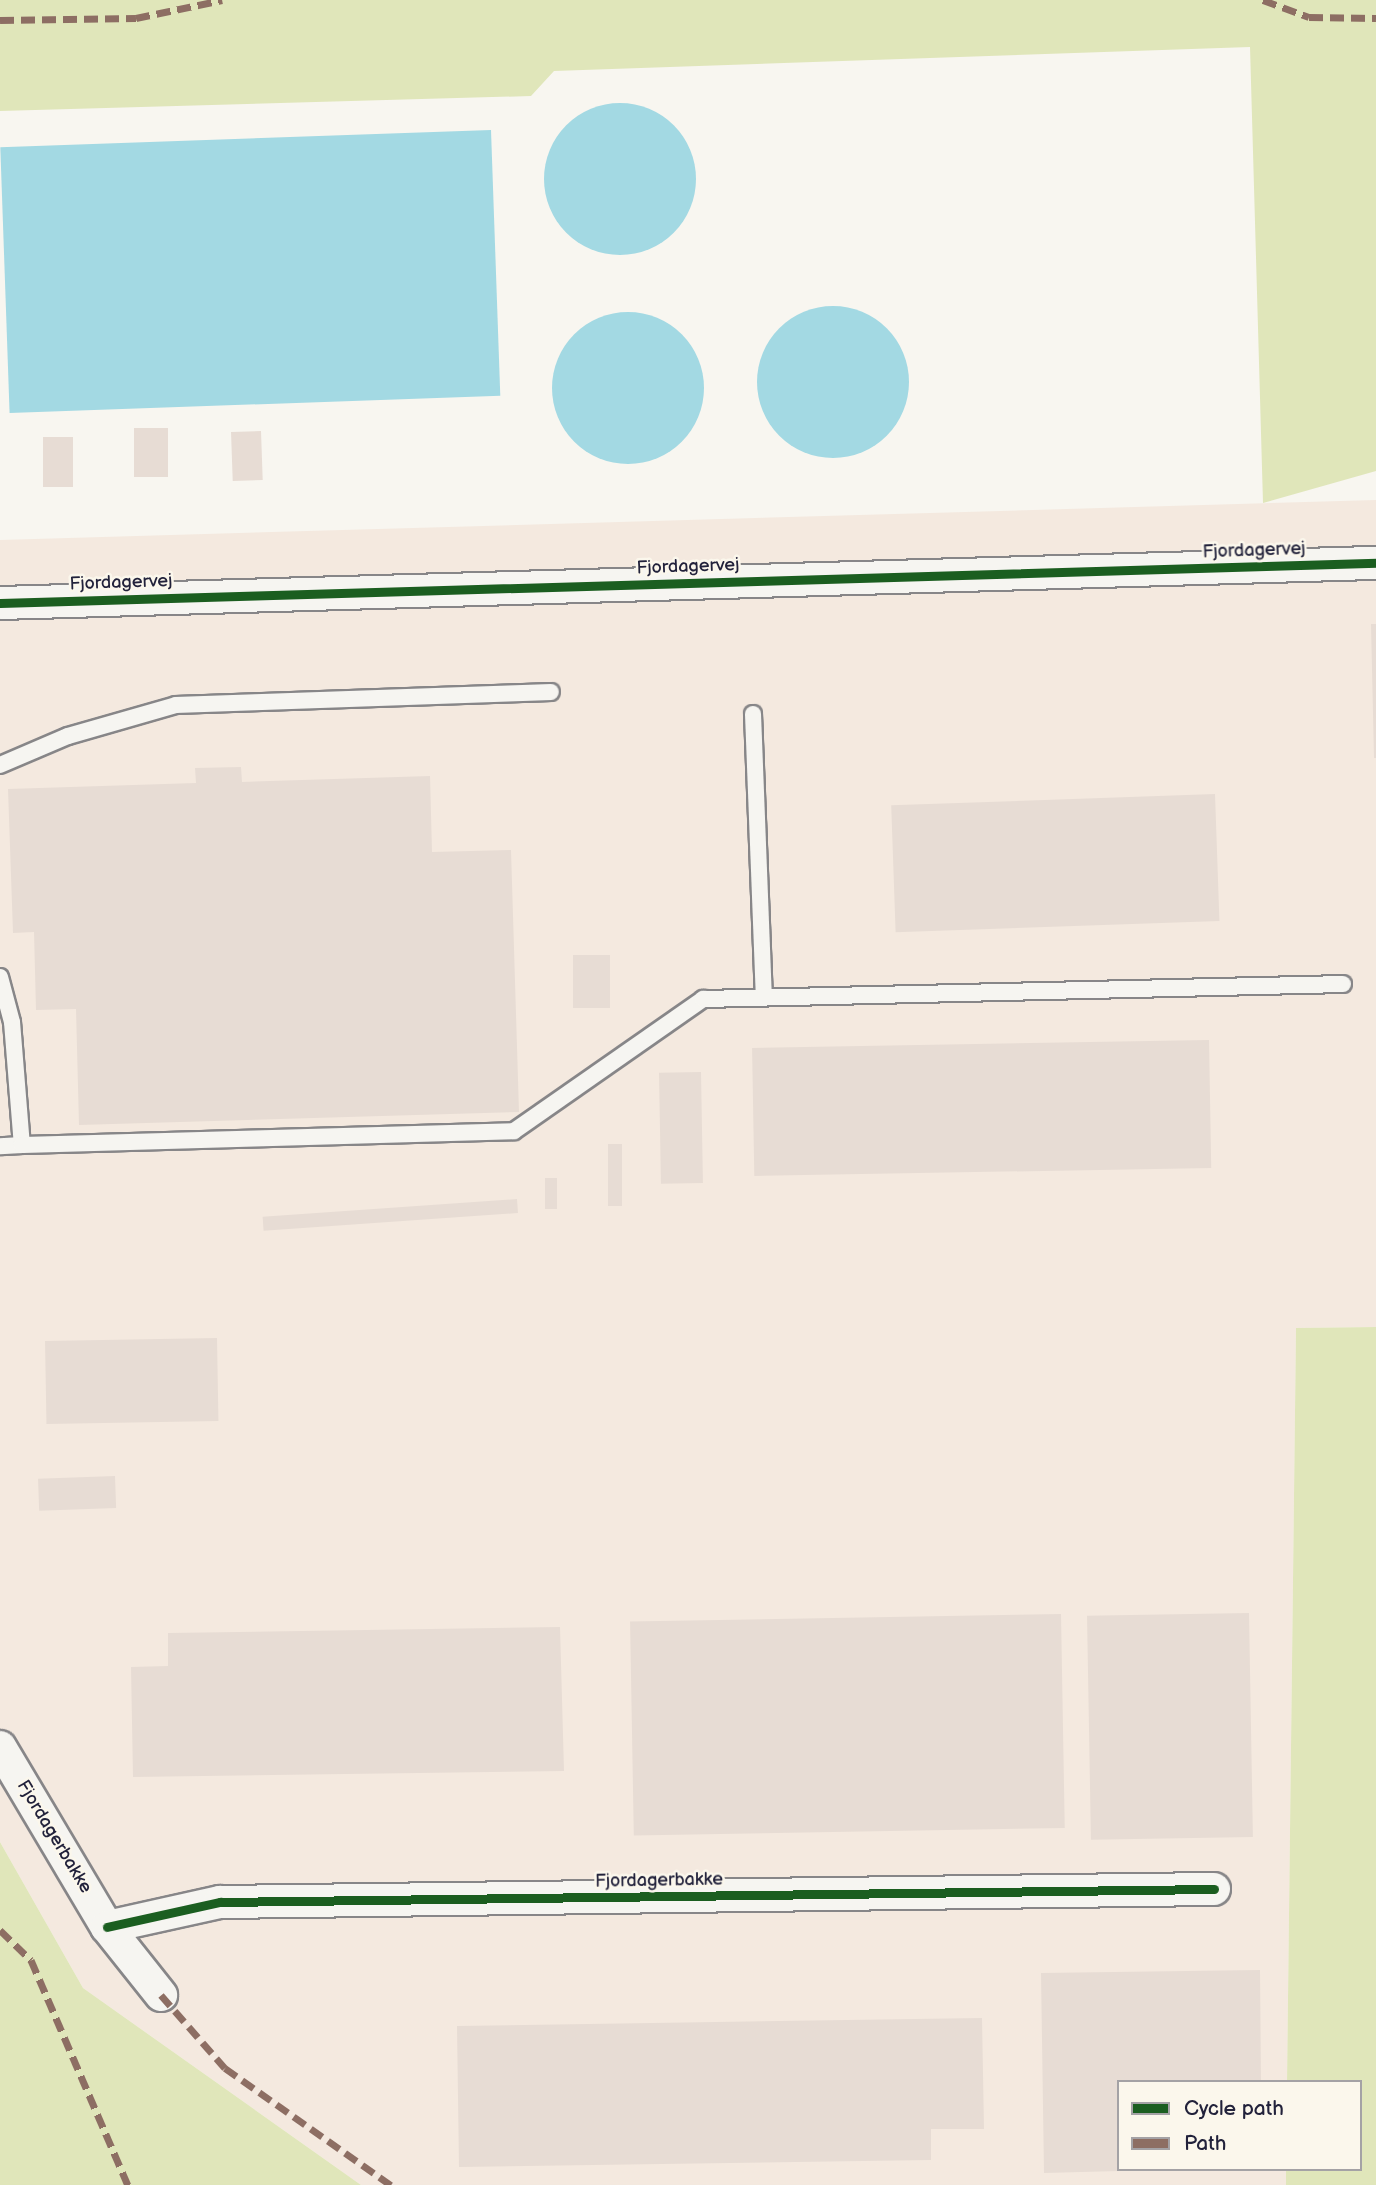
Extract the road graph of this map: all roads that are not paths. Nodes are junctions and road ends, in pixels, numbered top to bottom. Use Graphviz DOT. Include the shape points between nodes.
graph roads {
  1 [pos="1376,563"];
  2 [pos="0,603"];
  3 [pos="551,692"];
  4 [pos="752,713"];
  5 [pos="0,765"];
  6 [pos="0,977"];
  7 [pos="1343,984"];
  8 [pos="764,997"];
  9 [pos="22,1145"];
  10 [pos="0,1146"];
  11 [pos="0,1747"];
  12 [pos="1214,1889"];
  13 [pos="107,1927"];
  14 [pos="161,1995"];
  1 -- 2 [label="street, Fjordagervej"];
  3 -- 5 [label="lane" via="176,705 68,736"];
  4 -- 8 [label="lane"];
  6 -- 9 [label="lane" via="12,1021"];
  7 -- 8 [label="lane"];
  8 -- 9 [label="lane" via="703,999 514,1131"];
  9 -- 10 [label="lane"];
  11 -- 13 [label="street, Fjordagerbakke"];
  12 -- 13 [label="street, Fjordagerbakke" via="220,1902"];
  13 -- 14 [label="street, Fjordagerbakke"];
}
